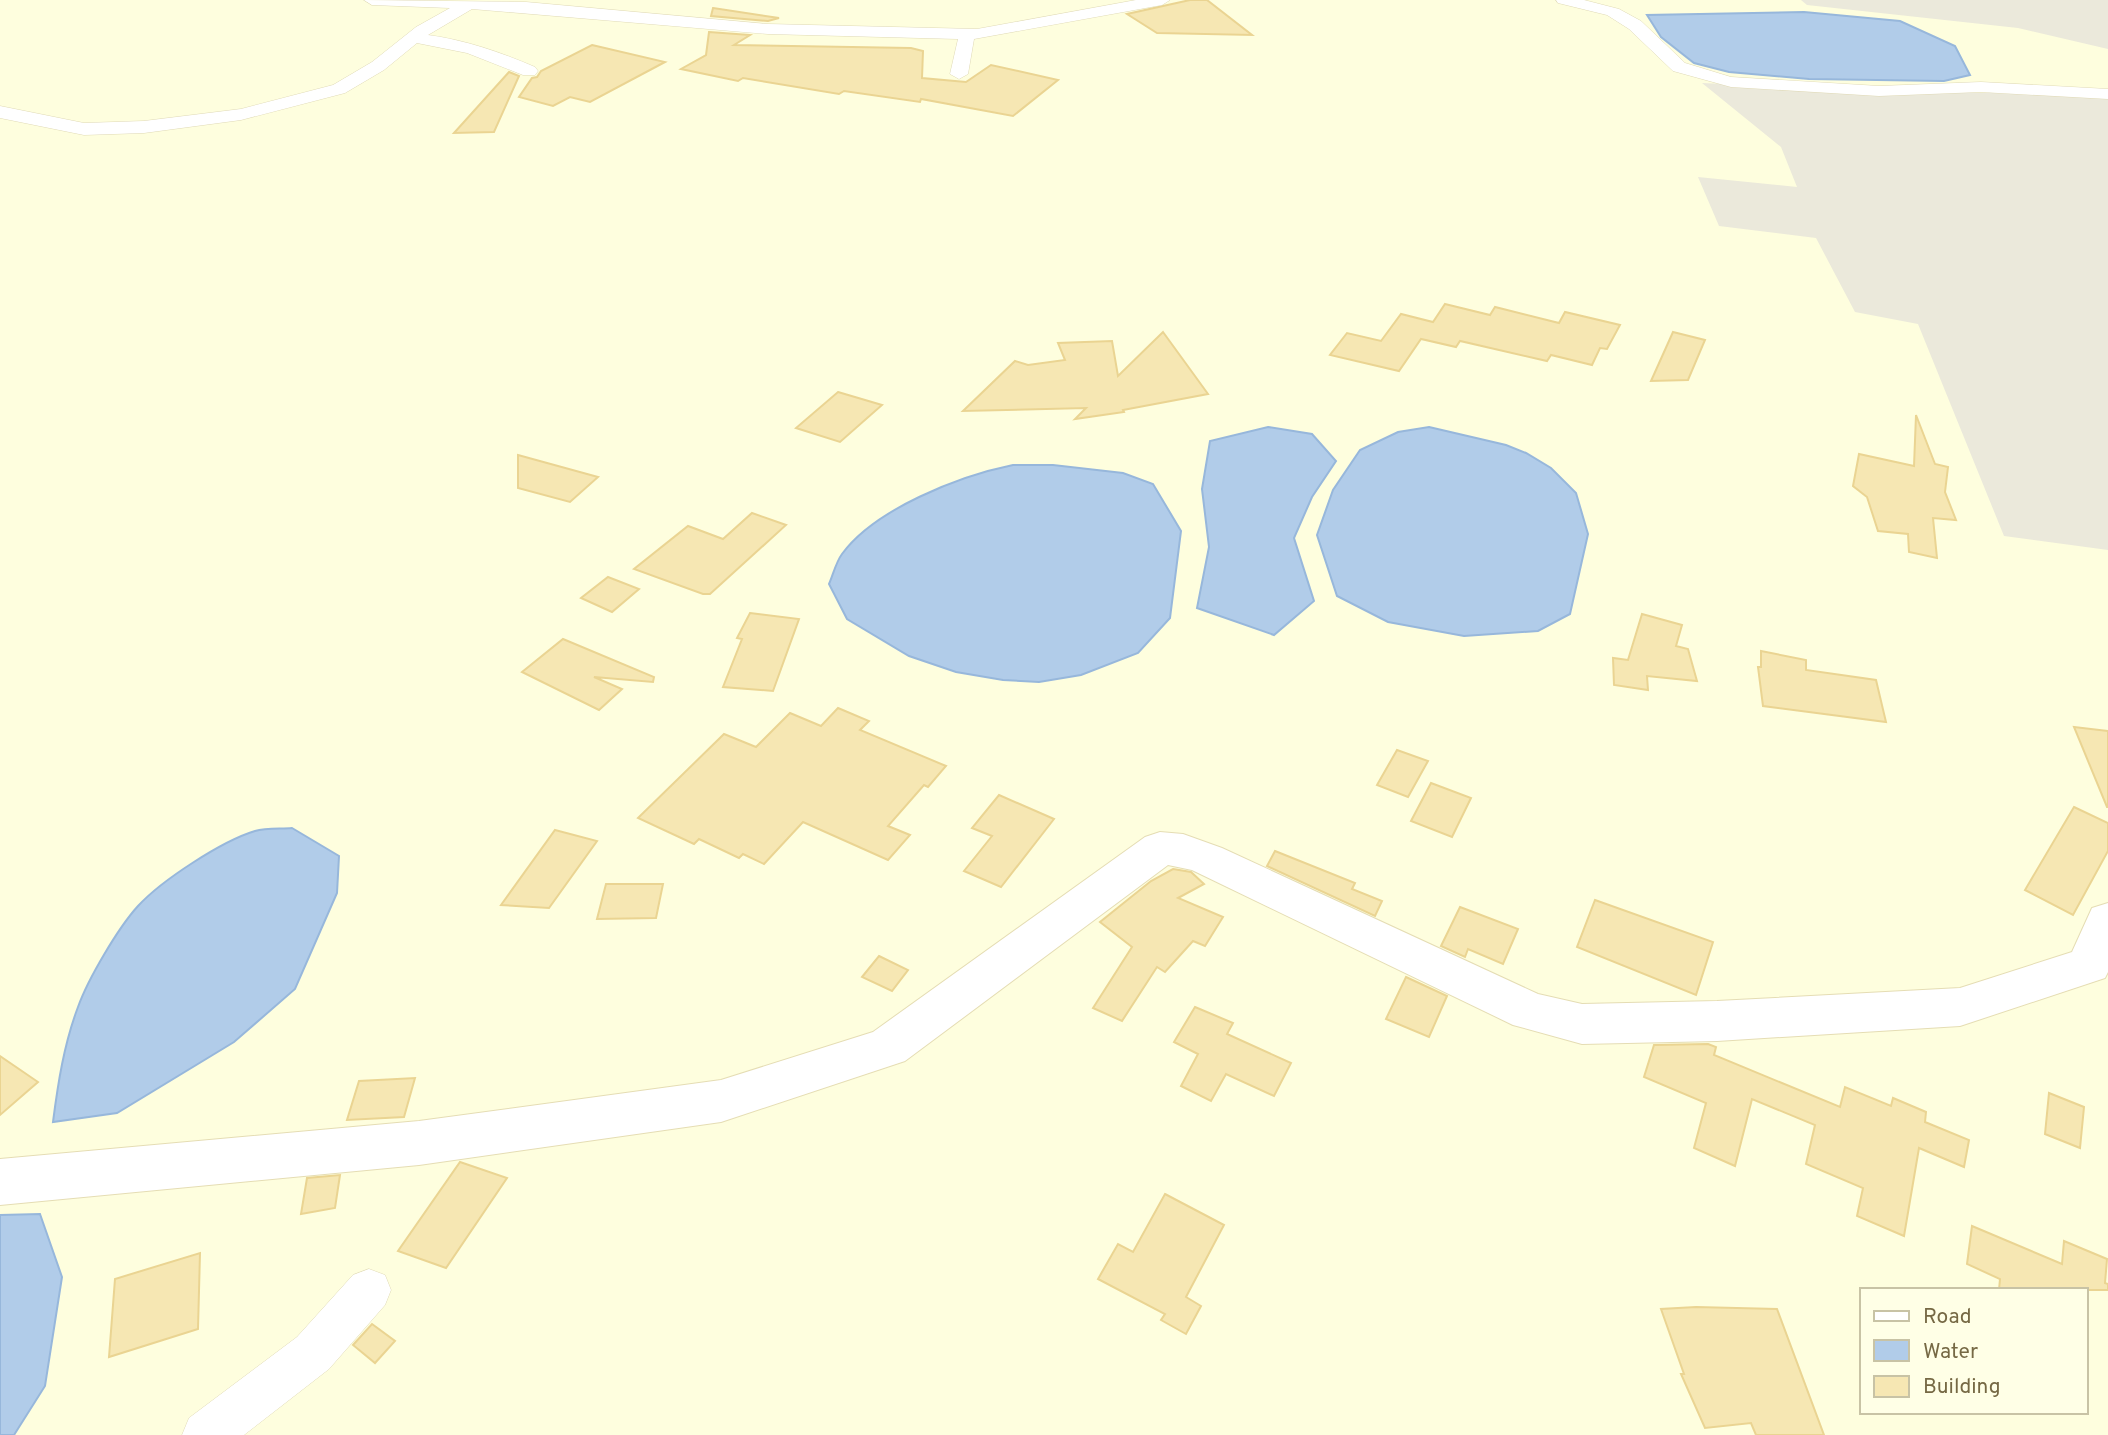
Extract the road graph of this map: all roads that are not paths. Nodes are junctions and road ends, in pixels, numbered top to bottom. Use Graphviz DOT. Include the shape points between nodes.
graph roads {
  1 [pos="372,0"];
  2 [pos="1162,0"];
  3 [pos="1564,0"];
  4 [pos="468,5"];
  5 [pos="967,34"];
  6 [pos="414,38"];
  7 [pos="529,71"];
  8 [pos="959,74"];
  9 [pos="2108,94"];
  10 [pos="0,112"];
  11 [pos="2108,920"];
  12 [pos="0,1182"];
  13 [pos="369,1290"];
  14 [pos="206,1435"];
  1 -- 4 [label="street"];
  2 -- 5 [label="street"];
  3 -- 9 [label="street" via="1613,12 1635,25 1679,67 1731,82 1856,90 1981,87"];
  4 -- 5 [label="street" via="768,29"];
  4 -- 6 [label="street"];
  5 -- 8 [label="street"];
  6 -- 7 [label="street" via="488,52"];
  6 -- 10 [label="street" via="339,89 242,114 144,128 83,128"];
  11 -- 12 [label="street" via="2089,965 1960,1007 1582,1024 1529,1012 1207,859 1160,848 888,1047 721,1101 419,1143"];
  13 -- 14 [label="street" via="313,1353"];
}
